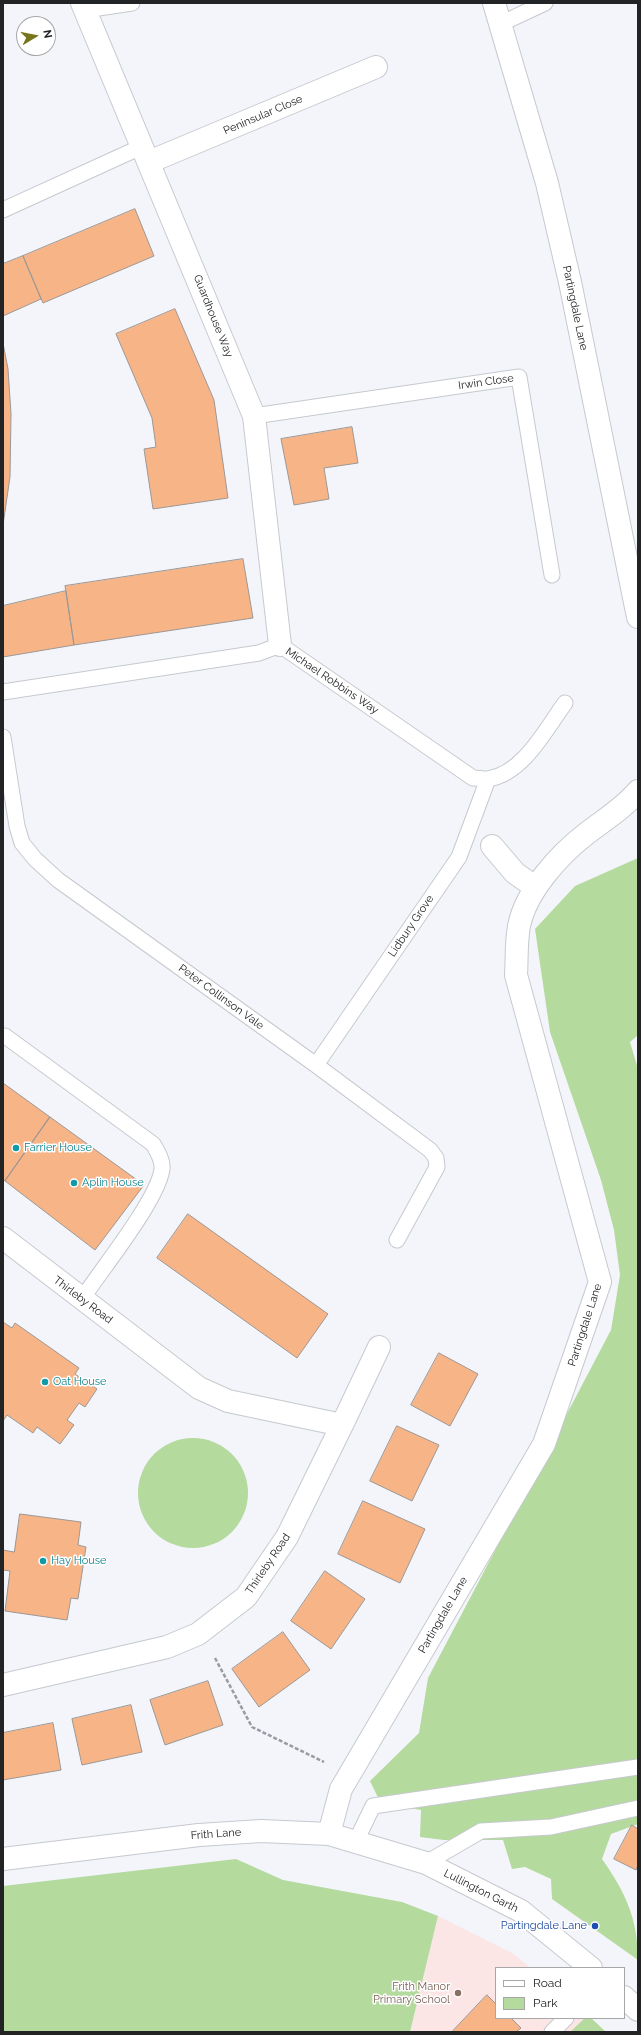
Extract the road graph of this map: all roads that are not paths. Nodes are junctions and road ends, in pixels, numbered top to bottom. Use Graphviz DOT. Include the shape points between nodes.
graph roads {
  1 [pos="132,3"];
  2 [pos="494,3"];
  3 [pos="545,3"];
  4 [pos="83,6"];
  5 [pos="500,24"];
  6 [pos="376,67"];
  7 [pos="145,154"];
  8 [pos="3,210"];
  9 [pos="254,416"];
  10 [pos="552,575"];
  11 [pos="638,617"];
  12 [pos="280,646"];
  13 [pos="3,692"];
  14 [pos="565,703"];
  15 [pos="3,737"];
  16 [pos="488,779"];
  17 [pos="638,791"];
  18 [pos="492,846"];
  19 [pos="535,887"];
  20 [pos="4,1036"];
  21 [pos="316,1065"];
  22 [pos="3,1238"];
  23 [pos="397,1240"];
  24 [pos="82,1299"];
  25 [pos="379,1347"];
  26 [pos="342,1425"];
  27 [pos="3,1685"];
  28 [pos="638,1767"];
  29 [pos="638,1808"];
  30 [pos="329,1834"];
  31 [pos="356,1841"];
  32 [pos="3,1859"];
  33 [pos="426,1862"];
  34 [pos="590,1967"];
  35 [pos="625,1998"];
  36 [pos="638,2010"];
  37 [pos="565,2019"];
  38 [pos="552,2032"];
  1 -- 4 [label="lane"];
  2 -- 5 [label="street, Partingdale Lane"];
  3 -- 5 [label="lane"];
  4 -- 7 [label="street, Guardhouse Way"];
  5 -- 11 [label="street, Partingdale Lane" via="547,183 563,251"];
  6 -- 7 [label="street, Peninsular Close"];
  7 -- 8 [label="lane"];
  7 -- 9 [label="street, Guardhouse Way"];
  9 -- 10 [label="lane, Irwin Close" via="519,377"];
  9 -- 12 [label="street, Guardhouse Way"];
  12 -- 13 [label="lane, Michael Robbins Way" via="259,653"];
  12 -- 16 [label="lane, Michael Robbins Way" via="473,778"];
  14 -- 16 [label="lane" via="522,761 512,769"];
  15 -- 21 [label="lane, Peter Collinson Vale" via="17,826 22,843 35,859 58,880"];
  16 -- 21 [label="lane, Lidbury Grove" via="459,856"];
  17 -- 19 [label="street, Partingdale Lane" via="612,815 584,835"];
  18 -- 19 [label="street" via="515,873"];
  19 -- 30 [label="street, Partingdale Lane" via="518,927 516,975 600,1282 544,1444 341,1789"];
  20 -- 24 [label="lane" via="153,1144 159,1154 162,1169 155,1190"];
  21 -- 23 [label="lane, Peter Collinson Vale" via="430,1150 436,1158 437,1167"];
  22 -- 24 [label="street, Thirleby Road"];
  24 -- 26 [label="street, Thirleby Road" via="199,1388 228,1401"];
  25 -- 26 [label="street, Thirleby Road"];
  26 -- 27 [label="street, Thirleby Road" via="287,1538 246,1597 201,1631 166,1647"];
  28 -- 31 [label="lane" via="373,1806"];
  29 -- 33 [label="lane" via="552,1827 481,1831"];
  30 -- 31 [label="street, Frith Lane"];
  30 -- 32 [label="street, Frith Lane" via="261,1831 198,1835"];
  31 -- 33 [label="street, Frith Lane"];
  33 -- 34 [label="street, Lullington Garth" via="521,1911"];
  35 -- 36 [label="street"];
  37 -- 38 [label="lane"];
}
